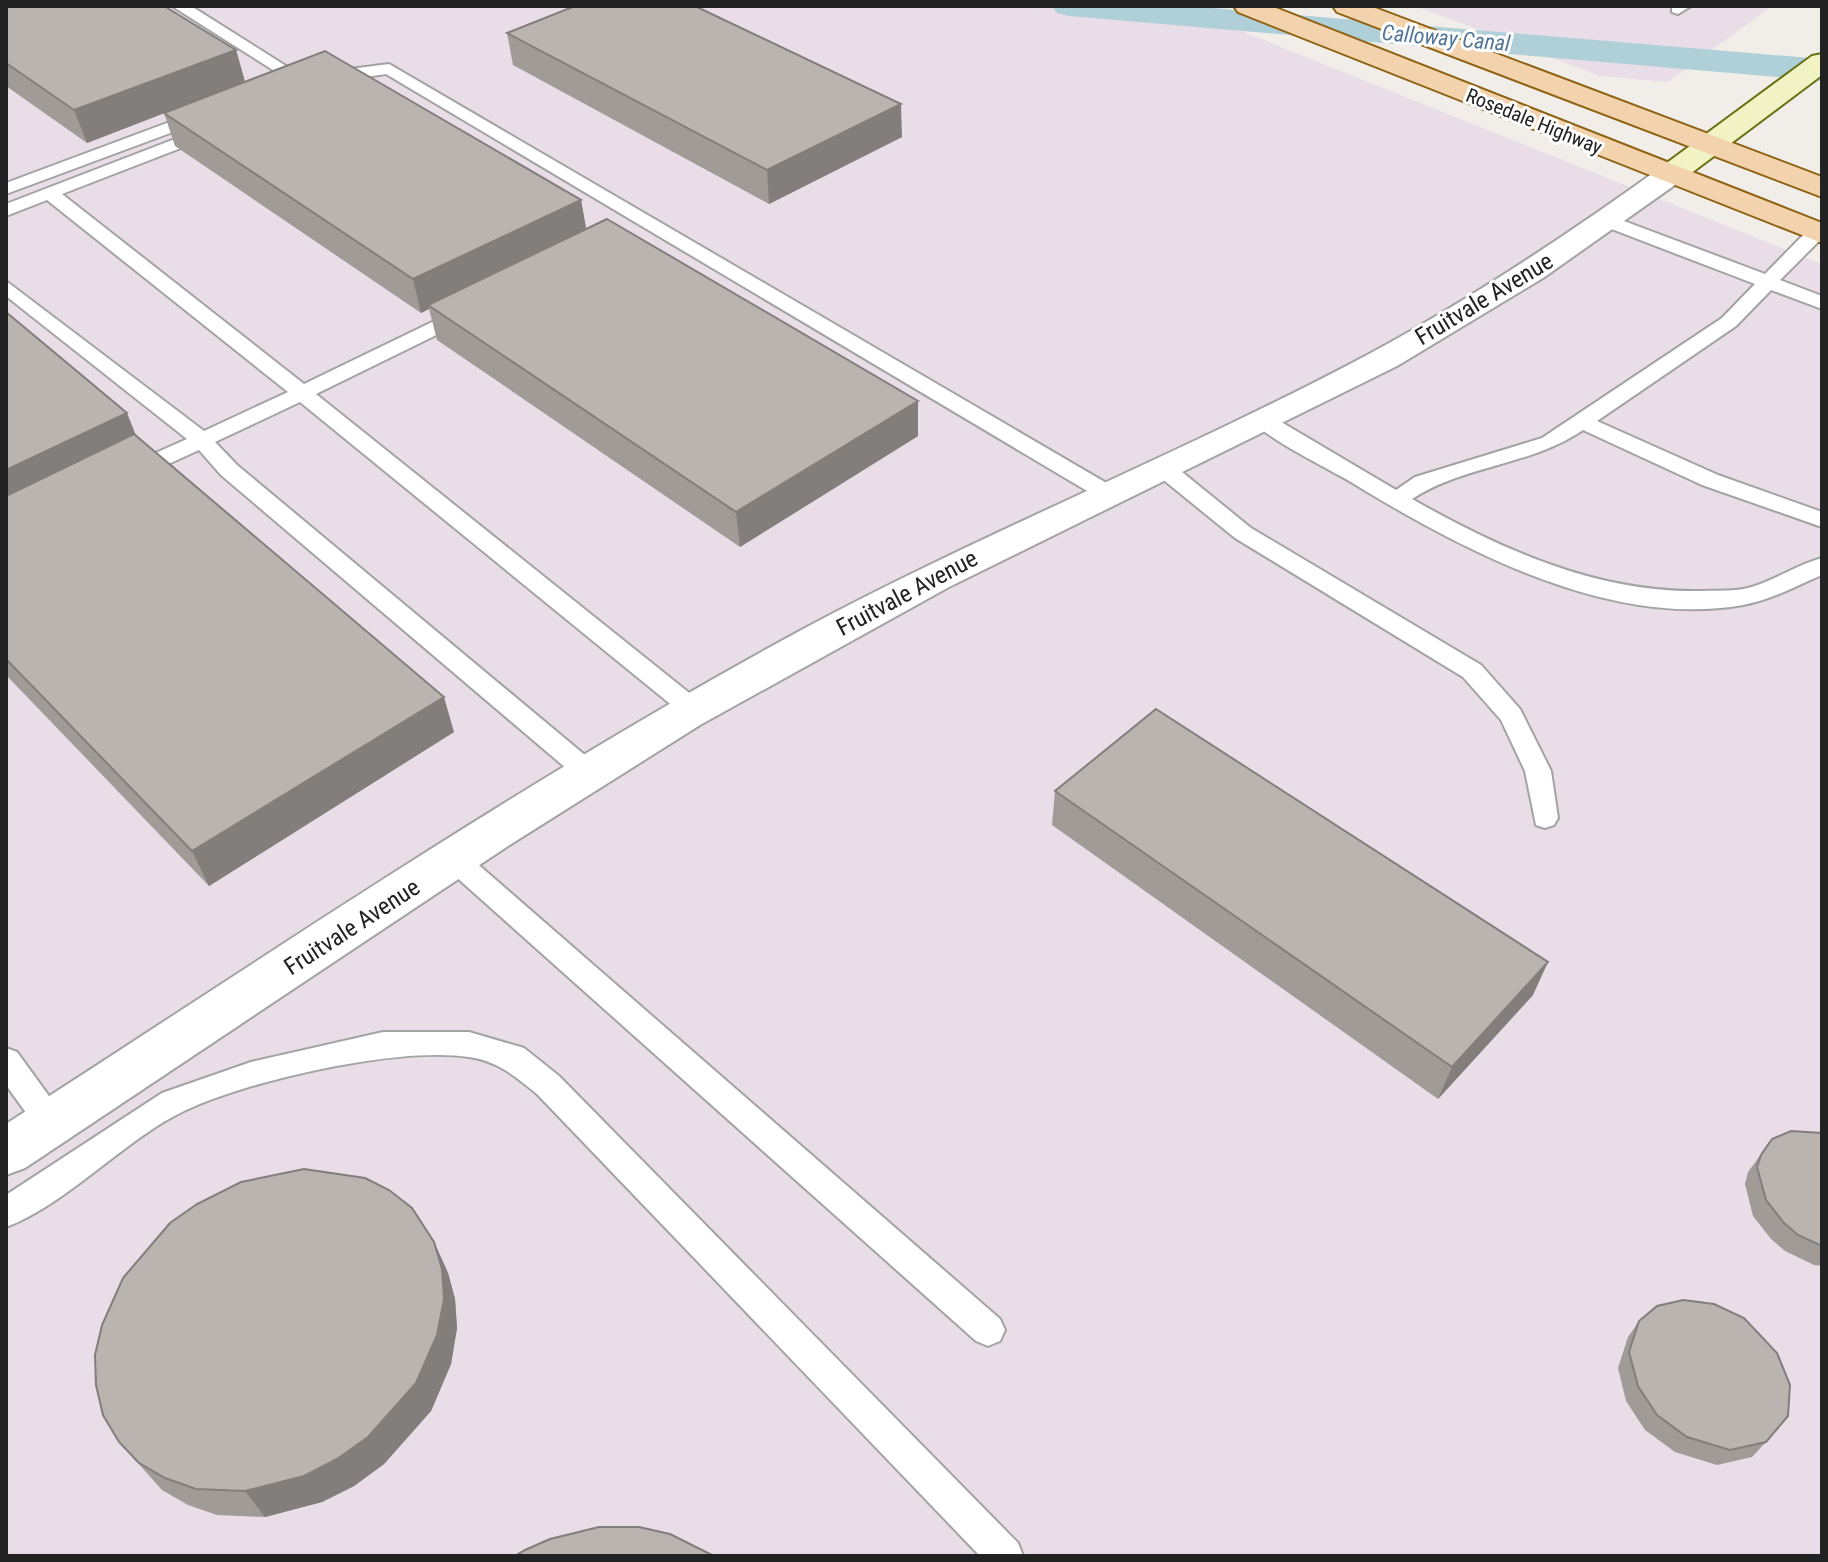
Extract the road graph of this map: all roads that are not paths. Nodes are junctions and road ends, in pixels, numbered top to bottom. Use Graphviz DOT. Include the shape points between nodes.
graph roads {
  1 [pos="180,6"];
  2 [pos="1247,6"];
  3 [pos="1346,6"];
  4 [pos="1822,62"];
  5 [pos="209,111"];
  6 [pos="224,124"];
  7 [pos="1711,146"];
  8 [pos="1671,174"];
  9 [pos="1822,188"];
  10 [pos="6,189"];
  11 [pos="49,193"];
  12 [pos="6,210"];
  13 [pos="1608,221"];
  14 [pos="650,224"];
  15 [pos="1820,233"];
  16 [pos="622,237"];
  17 [pos="1767,282"];
  18 [pos="6,287"];
  19 [pos="1822,303"];
  20 [pos="483,305"];
  21 [pos="302,393"];
  22 [pos="1264,421"];
  23 [pos="1581,421"];
  24 [pos="202,440"];
  25 [pos="1163,468"];
  26 [pos="118,479"];
  27 [pos="1107,493"];
  28 [pos="1397,499"];
  29 [pos="1822,520"];
  30 [pos="1822,566"];
  31 [pos="694,710"];
  32 [pos="589,773"];
  33 [pos="1545,818"];
  34 [pos="455,860"];
  35 [pos="6,1061"];
  36 [pos="51,1123"];
  37 [pos="6,1152"];
  38 [pos="6,1213"];
  39 [pos="988,1330"];
  40 [pos="1005,1556"];
  1 -- 14 [label="lane" via="297,78 275,95 389,69"];
  2 -- 8 [label="main road, Rosedale Highway"];
  3 -- 7 [label="main road, Rosedale Highway"];
  4 -- 7 [label="main road, Fruitvale Avenue"];
  5 -- 10 [label="lane"];
  6 -- 11 [label="lane"];
  7 -- 8 [label="main road, Fruitvale Avenue"];
  7 -- 9 [label="main road, Rosedale Highway"];
  8 -- 13 [label="street, Fruitvale Avenue"];
  8 -- 15 [label="main road, Rosedale Highway"];
  11 -- 12 [label="lane"];
  11 -- 21 [label="lane"];
  13 -- 17 [label="lane"];
  13 -- 22 [label="street, Fruitvale Avenue" via="1507,288"];
  14 -- 16 [label="lane"];
  14 -- 27 [label="lane"];
  15 -- 17 [label="lane"];
  17 -- 19 [label="lane"];
  17 -- 23 [label="lane" via="1729,322"];
  18 -- 24 [label="lane"];
  20 -- 21 [label="lane"];
  21 -- 24 [label="lane"];
  21 -- 31 [label="lane"];
  22 -- 25 [label="street, Fruitvale Avenue"];
  22 -- 28 [label="lane"];
  23 -- 28 [label="lane" via="1550,443 1423,482"];
  23 -- 29 [label="lane" via="1710,480"];
  24 -- 26 [label="lane"];
  24 -- 32 [label="lane" via="229,470"];
  25 -- 27 [label="street, Fruitvale Avenue"];
  25 -- 33 [label="lane" via="1243,533 1472,671 1511,715 1538,771"];
  27 -- 31 [label="street, Fruitvale Avenue" via="968,560"];
  28 -- 30 [label="lane" via="1466,538 1573,583 1656,600 1740,598"];
  31 -- 32 [label="street, Fruitvale Avenue"];
  32 -- 34 [label="street, Fruitvale Avenue"];
  34 -- 36 [label="street, Fruitvale Avenue"];
  34 -- 39 [label="lane"];
  35 -- 36 [label="lane"];
  36 -- 37 [label="street, Fruitvale Avenue"];
  38 -- 40 [label="lane" via="173,1102 251,1075 383,1044 469,1044 513,1057 548,1085"];
}
